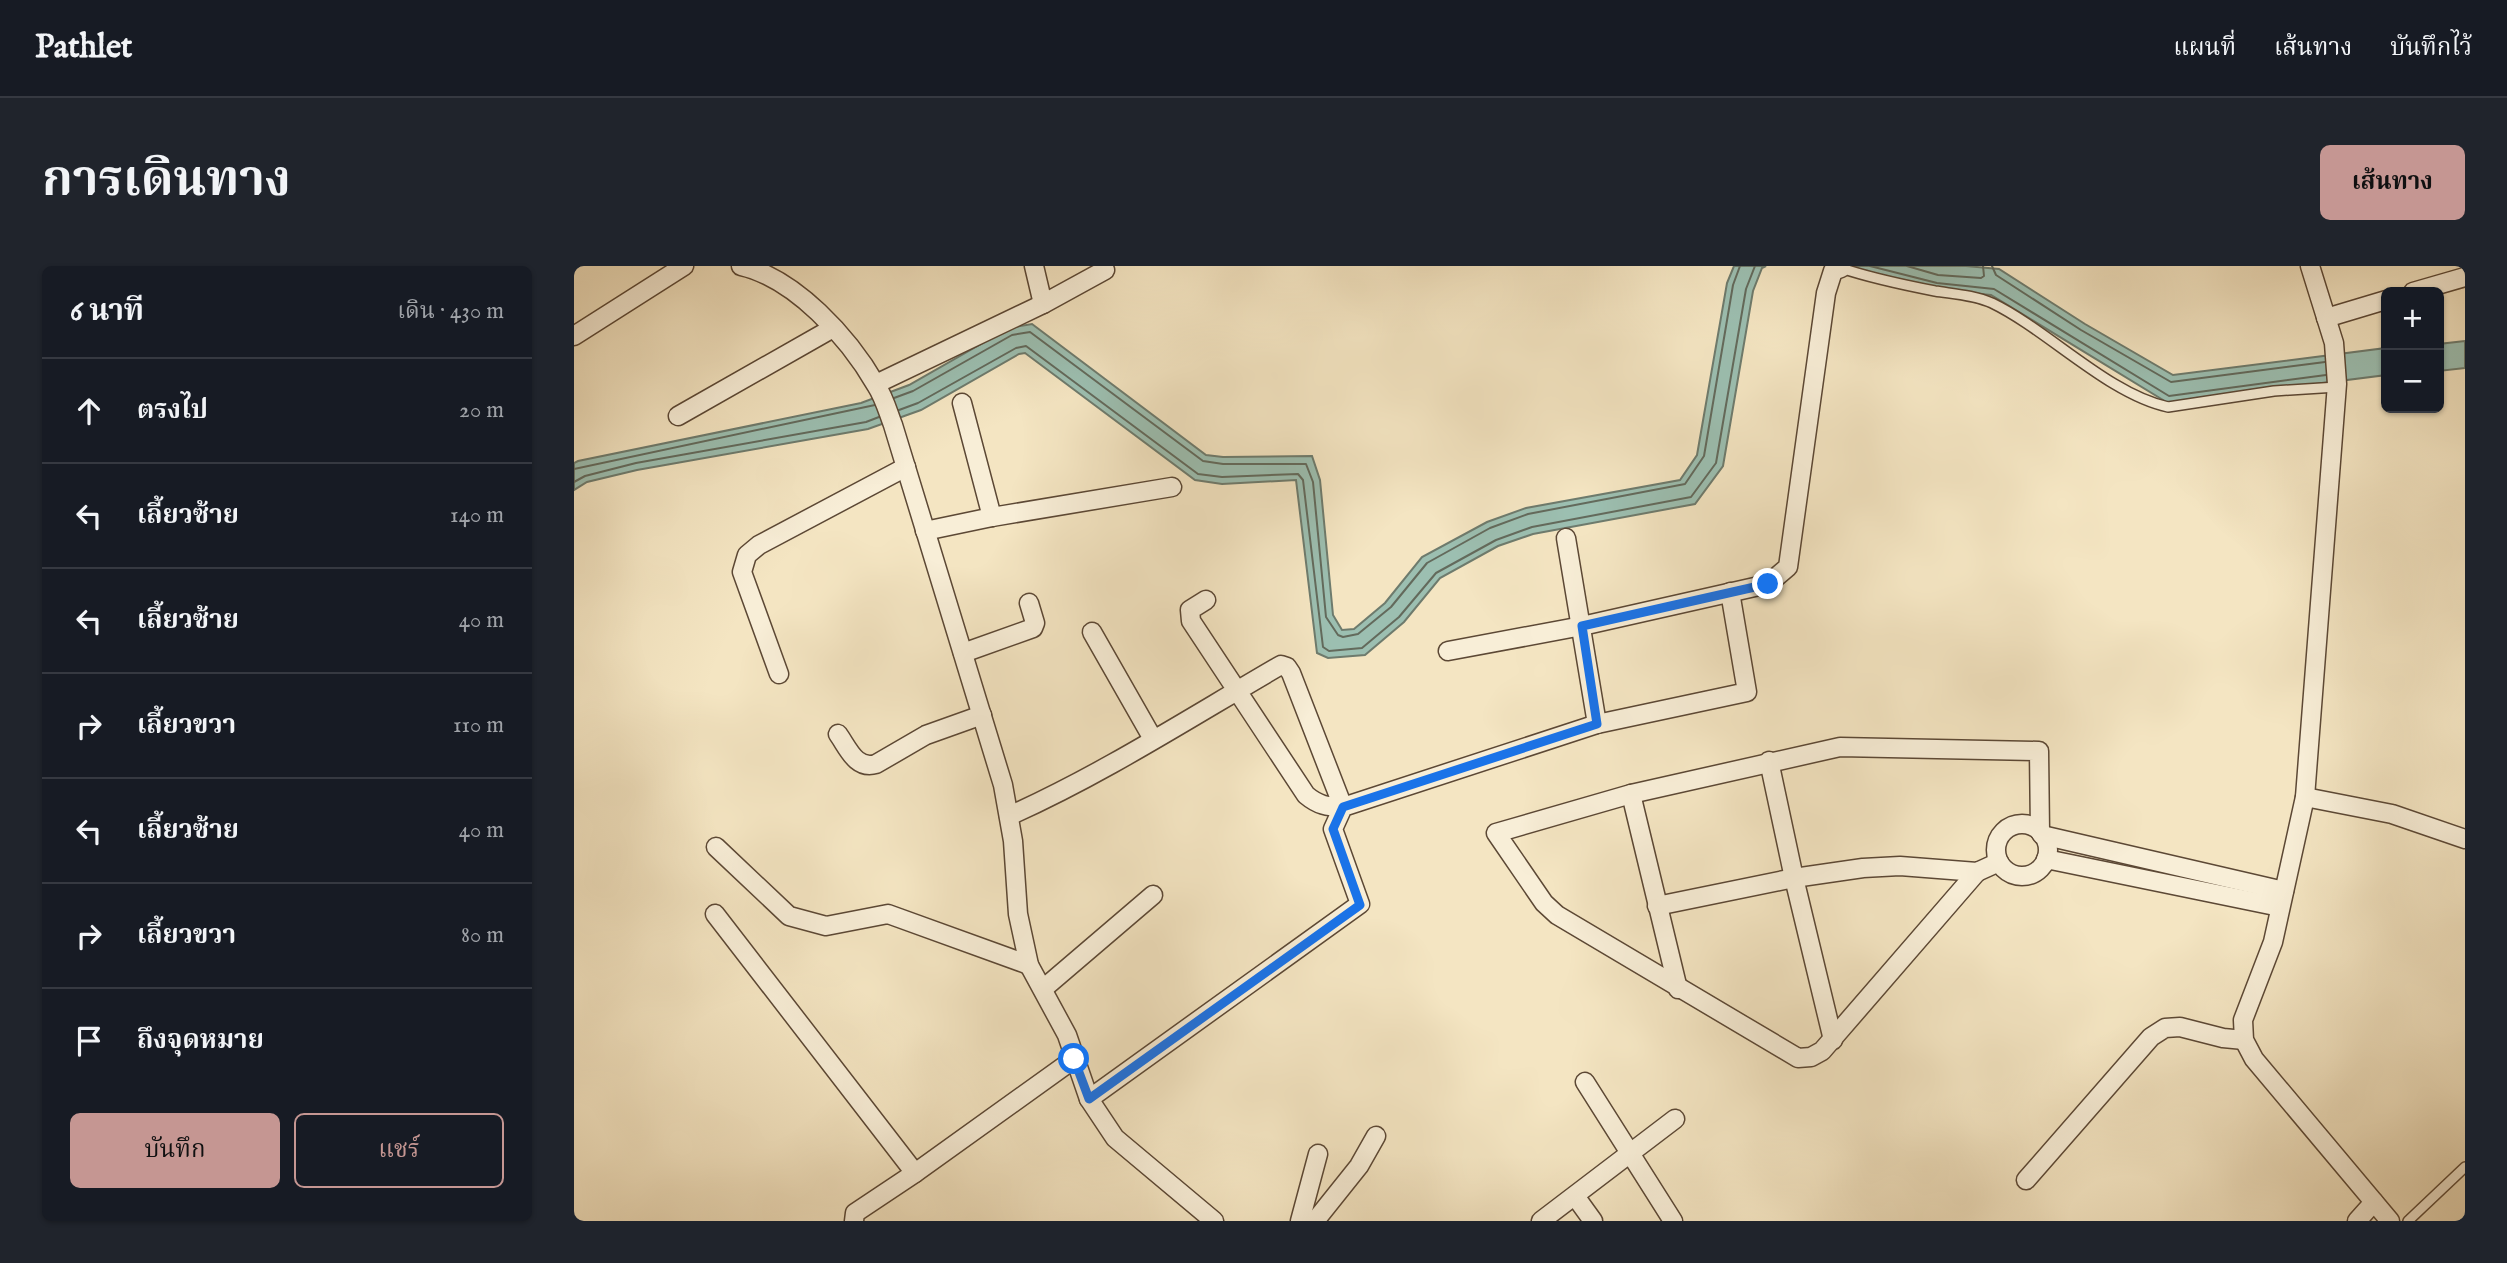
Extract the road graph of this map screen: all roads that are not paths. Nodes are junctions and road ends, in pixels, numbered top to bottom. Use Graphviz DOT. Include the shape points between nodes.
graph roads {
  1 [pos="684,266"];
  2 [pos="741,266"];
  3 [pos="1034,266"];
  4 [pos="2310,266"];
  5 [pos="1840,268"];
  6 [pos="1105,270"];
  7 [pos="2465,277"];
  8 [pos="2430,287"];
  9 [pos="2381,302"];
  10 [pos="1043,304"];
  11 [pos="2326,318"];
  12 [pos="833,328"];
  13 [pos="574,336"];
  14 [pos="2337,386"];
  15 [pos="878,388"];
  16 [pos="962,403"];
  17 [pos="678,416"];
  18 [pos="906,467"];
  19 [pos="1172,487"];
  20 [pos="992,517"];
  21 [pos="925,531"];
  22 [pos="1566,538"];
  23 [pos="1730,592"];
  24 [pos="1206,600"];
  25 [pos="1029,603"];
  26 [pos="1582,626"];
  27 [pos="1092,632"];
  28 [pos="1448,652"];
  29 [pos="963,653"];
  30 [pos="779,674"];
  31 [pos="1235,691"];
  32 [pos="982,715"];
  33 [pos="1597,724"];
  34 [pos="838,734"];
  35 [pos="1153,738"];
  36 [pos="1769,761"];
  37 [pos="1631,793"];
  38 [pos="2305,797"];
  39 [pos="1343,807"];
  40 [pos="1009,816"];
  41 [pos="2041,833"];
  42 [pos="2465,839"];
  43 [pos="716,847"];
  44 [pos="2046,859"];
  45 [pos="1999,862"];
  46 [pos="1977,872"];
  47 [pos="1794,878"];
  48 [pos="1153,895"];
  49 [pos="2282,899"];
  50 [pos="1657,906"];
  51 [pos="715,914"];
  52 [pos="1029,965"];
  53 [pos="1042,989"];
  54 [pos="1678,989"];
  55 [pos="1833,1040"];
  56 [pos="2244,1040"];
  57 [pos="1074,1059"];
  58 [pos="1585,1082"];
  59 [pos="1089,1099"];
  60 [pos="1675,1119"];
  61 [pos="1376,1136"];
  62 [pos="1318,1154"];
  63 [pos="1629,1154"];
  64 [pos="2465,1167"];
  65 [pos="915,1173"];
  66 [pos="2026,1180"];
  67 [pos="1575,1196"];
  68 [pos="2374,1202"];
  69 [pos="854,1221"];
  70 [pos="1214,1221"];
  71 [pos="1300,1221"];
  72 [pos="1315,1221"];
  73 [pos="1541,1221"];
  74 [pos="1593,1221"];
  75 [pos="1673,1221"];
  76 [pos="2357,1221"];
  77 [pos="2390,1221"];
  78 [pos="2408,1221"];
  1 -- 13 [label="street"];
  2 -- 12 [label="street" via="761,270 811,305"];
  3 -- 10 [label="street"];
  4 -- 11 [label="street"];
  5 -- 14 [label="lane" via="1984,299 2107,378 2168,407"];
  5 -- 23 [label="street" via="1833,271 1826,293 1788,567 1768,584"];
  6 -- 10 [label="street"];
  7 -- 8 [label="street"];
  9 -- 11 [label="street"];
  10 -- 15 [label="street"];
  11 -- 14 [label="street" via="2334,344"];
  12 -- 15 [label="street"];
  12 -- 17 [label="street"];
  14 -- 38 [label="street"];
  15 -- 18 [label="street"];
  16 -- 20 [label="street"];
  18 -- 21 [label="street"];
  18 -- 30 [label="street" via="799,522 747,555 743,572"];
  19 -- 20 [label="street"];
  20 -- 21 [label="street"];
  21 -- 29 [label="street"];
  22 -- 26 [label="street"];
  23 -- 26 [label="street"];
  23 -- 33 [label="street" via="1747,692"];
  24 -- 31 [label="street" via="1189,615"];
  25 -- 29 [label="street" via="1033,628"];
  26 -- 28 [label="street"];
  26 -- 33 [label="street"];
  27 -- 35 [label="street"];
  29 -- 32 [label="street"];
  31 -- 35 [label="street"];
  31 -- 39 [label="street" via="1306,795 1324,806"];
  31 -- 39 [label="street" via="1280,665 1289,669"];
  32 -- 34 [label="street" via="926,734 869,766 858,762"];
  32 -- 40 [label="street"];
  33 -- 39 [label="street"];
  35 -- 40 [label="street" via="1065,790"];
  36 -- 37 [label="street"];
  36 -- 41 [label="street" via="1840,747 2039,751"];
  36 -- 47 [label="street"];
  37 -- 50 [label="street"];
  37 -- 54 [label="street" via="1496,832 1557,915"];
  38 -- 42 [label="street" via="2392,814"];
  38 -- 49 [label="street"];
  39 -- 59 [label="street" via="1333,829 1360,905"];
  40 -- 52 [label="street" via="1018,914"];
  41 -- 44 [label="street" via="2048,847"];
  41 -- 45 [label="street" via="2025,825 2009,828 1998,840"];
  41 -- 49 [label="street"];
  43 -- 52 [label="street" via="789,916 826,926 888,914"];
  44 -- 45 [label="street" via="2038,871 2022,876 2005,870"];
  44 -- 49 [label="street"];
  45 -- 46 [label="street"];
  46 -- 47 [label="street" via="1900,866"];
  46 -- 55 [label="street"];
  47 -- 50 [label="street"];
  47 -- 55 [label="street"];
  48 -- 53 [label="street"];
  49 -- 56 [label="street" via="2273,942 2244,1020"];
  50 -- 54 [label="street"];
  51 -- 65 [label="street"];
  52 -- 53 [label="street"];
  53 -- 57 [label="street" via="1067,1035"];
  54 -- 55 [label="street" via="1798,1058 1811,1057"];
  56 -- 66 [label="street" via="2165,1028 2151,1037"];
  56 -- 68 [label="street" via="2254,1059"];
  57 -- 59 [label="street"];
  57 -- 65 [label="street"];
  58 -- 63 [label="street"];
  59 -- 70 [label="street" via="1115,1138"];
  60 -- 63 [label="street"];
  61 -- 72 [label="street" via="1359,1166"];
  62 -- 71 [label="street"];
  63 -- 67 [label="street"];
  63 -- 75 [label="street"];
  64 -- 78 [label="lane"];
  65 -- 69 [label="street" via="855,1213"];
  67 -- 73 [label="street"];
  67 -- 74 [label="street"];
  68 -- 76 [label="street"];
  68 -- 77 [label="street"];
}
